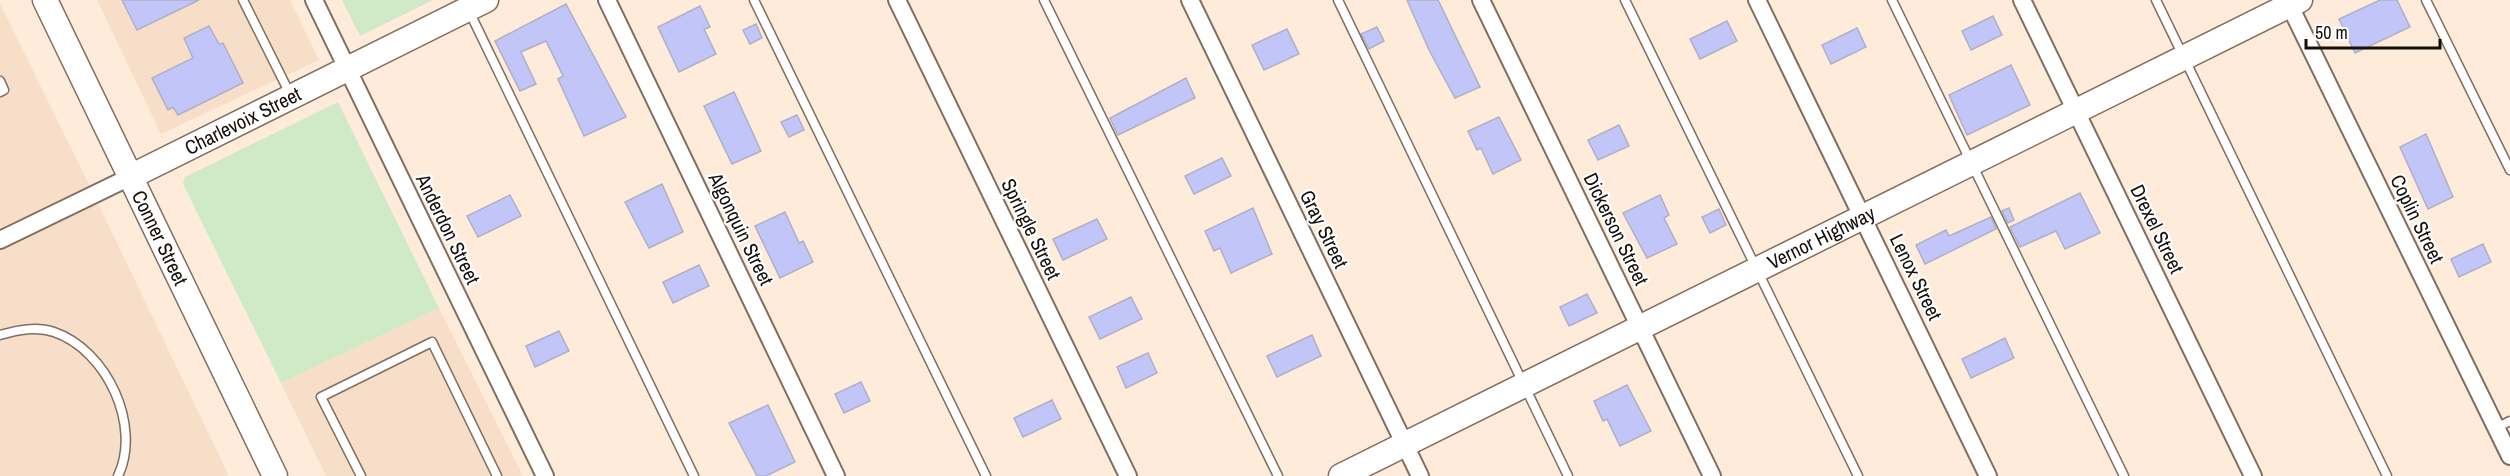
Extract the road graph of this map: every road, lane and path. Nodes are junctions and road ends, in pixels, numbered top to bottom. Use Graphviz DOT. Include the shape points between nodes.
graph roads {
  1 [pos="45,0"];
  2 [pos="243,0"];
  3 [pos="314,0"];
  4 [pos="607,0"];
  5 [pos="754,0"];
  6 [pos="897,0"];
  7 [pos="1044,0"];
  8 [pos="1190,0"];
  9 [pos="1338,0"];
  10 [pos="1481,0"];
  11 [pos="1625,0"];
  12 [pos="1757,0"];
  13 [pos="1892,0"];
  14 [pos="2022,0"];
  15 [pos="2156,0"];
  16 [pos="2426,0"];
  17 [pos="2292,2"];
  18 [pos="473,3"];
  19 [pos="2184,57"];
  20 [pos="347,69"];
  21 [pos="0,81"];
  22 [pos="0,92"];
  23 [pos="291,97"];
  24 [pos="2076,111"];
  25 [pos="1971,163"];
  26 [pos="2510,170"];
  27 [pos="130,177"];
  28 [pos="1863,217"];
  29 [pos="0,240"];
  30 [pos="1758,269"];
  31 [pos="1640,326"];
  32 [pos="0,335"];
  33 [pos="1525,385"];
  34 [pos="2503,424"];
  35 [pos="1404,445"];
  36 [pos="2510,456"];
  37 [pos="270,474"];
  38 [pos="118,476"];
  39 [pos="361,476"];
  40 [pos="497,476"];
  41 [pos="544,476"];
  42 [pos="694,476"];
  43 [pos="836,476"];
  44 [pos="986,476"];
  45 [pos="1128,476"];
  46 [pos="1278,476"];
  47 [pos="1341,476"];
  48 [pos="1420,476"];
  49 [pos="1568,476"];
  50 [pos="1712,476"];
  51 [pos="1858,476"];
  52 [pos="1989,476"];
  53 [pos="2124,476"];
  54 [pos="2253,476"];
  55 [pos="2387,476"];
  1 -- 27 [label="street, Conner Street"];
  2 -- 23 [label="lane"];
  3 -- 20 [label="street, Anderdon Street"];
  4 -- 43 [label="street, Algonquin Street"];
  5 -- 44 [label="lane"];
  6 -- 45 [label="street, Springle Street"];
  7 -- 46 [label="lane"];
  8 -- 35 [label="street, Gray Street"];
  9 -- 33 [label="lane"];
  10 -- 31 [label="street, Dickerson Street"];
  11 -- 30 [label="lane"];
  12 -- 28 [label="street, Lenox Street"];
  13 -- 25 [label="lane"];
  14 -- 24 [label="street, Drexel Street"];
  15 -- 19 [label="lane"];
  16 -- 26 [label="lane"];
  17 -- 19 [label="street, Vernor Highway"];
  17 -- 34 [label="street, Coplin Street"];
  18 -- 20 [label="street, Charlevoix Street"];
  18 -- 42 [label="lane"];
  19 -- 24 [label="street, Vernor Highway"];
  19 -- 55 [label="lane"];
  20 -- 23 [label="street, Charlevoix Street"];
  20 -- 41 [label="street, Anderdon Street"];
  21 -- 22 [label="lane" via="4,90"];
  23 -- 27 [label="street, Charlevoix Street"];
  24 -- 25 [label="street, Vernor Highway"];
  24 -- 54 [label="street, Drexel Street"];
  25 -- 28 [label="street, Vernor Highway"];
  25 -- 53 [label="lane"];
  27 -- 29 [label="street, Charlevoix Street"];
  27 -- 37 [label="street, Conner Street"];
  28 -- 30 [label="street, Vernor Highway"];
  28 -- 52 [label="street, Lenox Street"];
  30 -- 31 [label="street, Vernor Highway"];
  30 -- 51 [label="lane"];
  31 -- 33 [label="street, Vernor Highway"];
  31 -- 50 [label="street, Dickerson Street"];
  32 -- 38 [label="lane" via="32,329 55,333 85,351 100,368 112,388 127,432"];
  33 -- 35 [label="street, Vernor Highway"];
  33 -- 49 [label="lane"];
  34 -- 36 [label="street, Coplin Street"];
  35 -- 47 [label="street, Vernor Highway"];
  35 -- 48 [label="street, Gray Street"];
  39 -- 40 [label="lane" via="321,397 432,342"];
}
